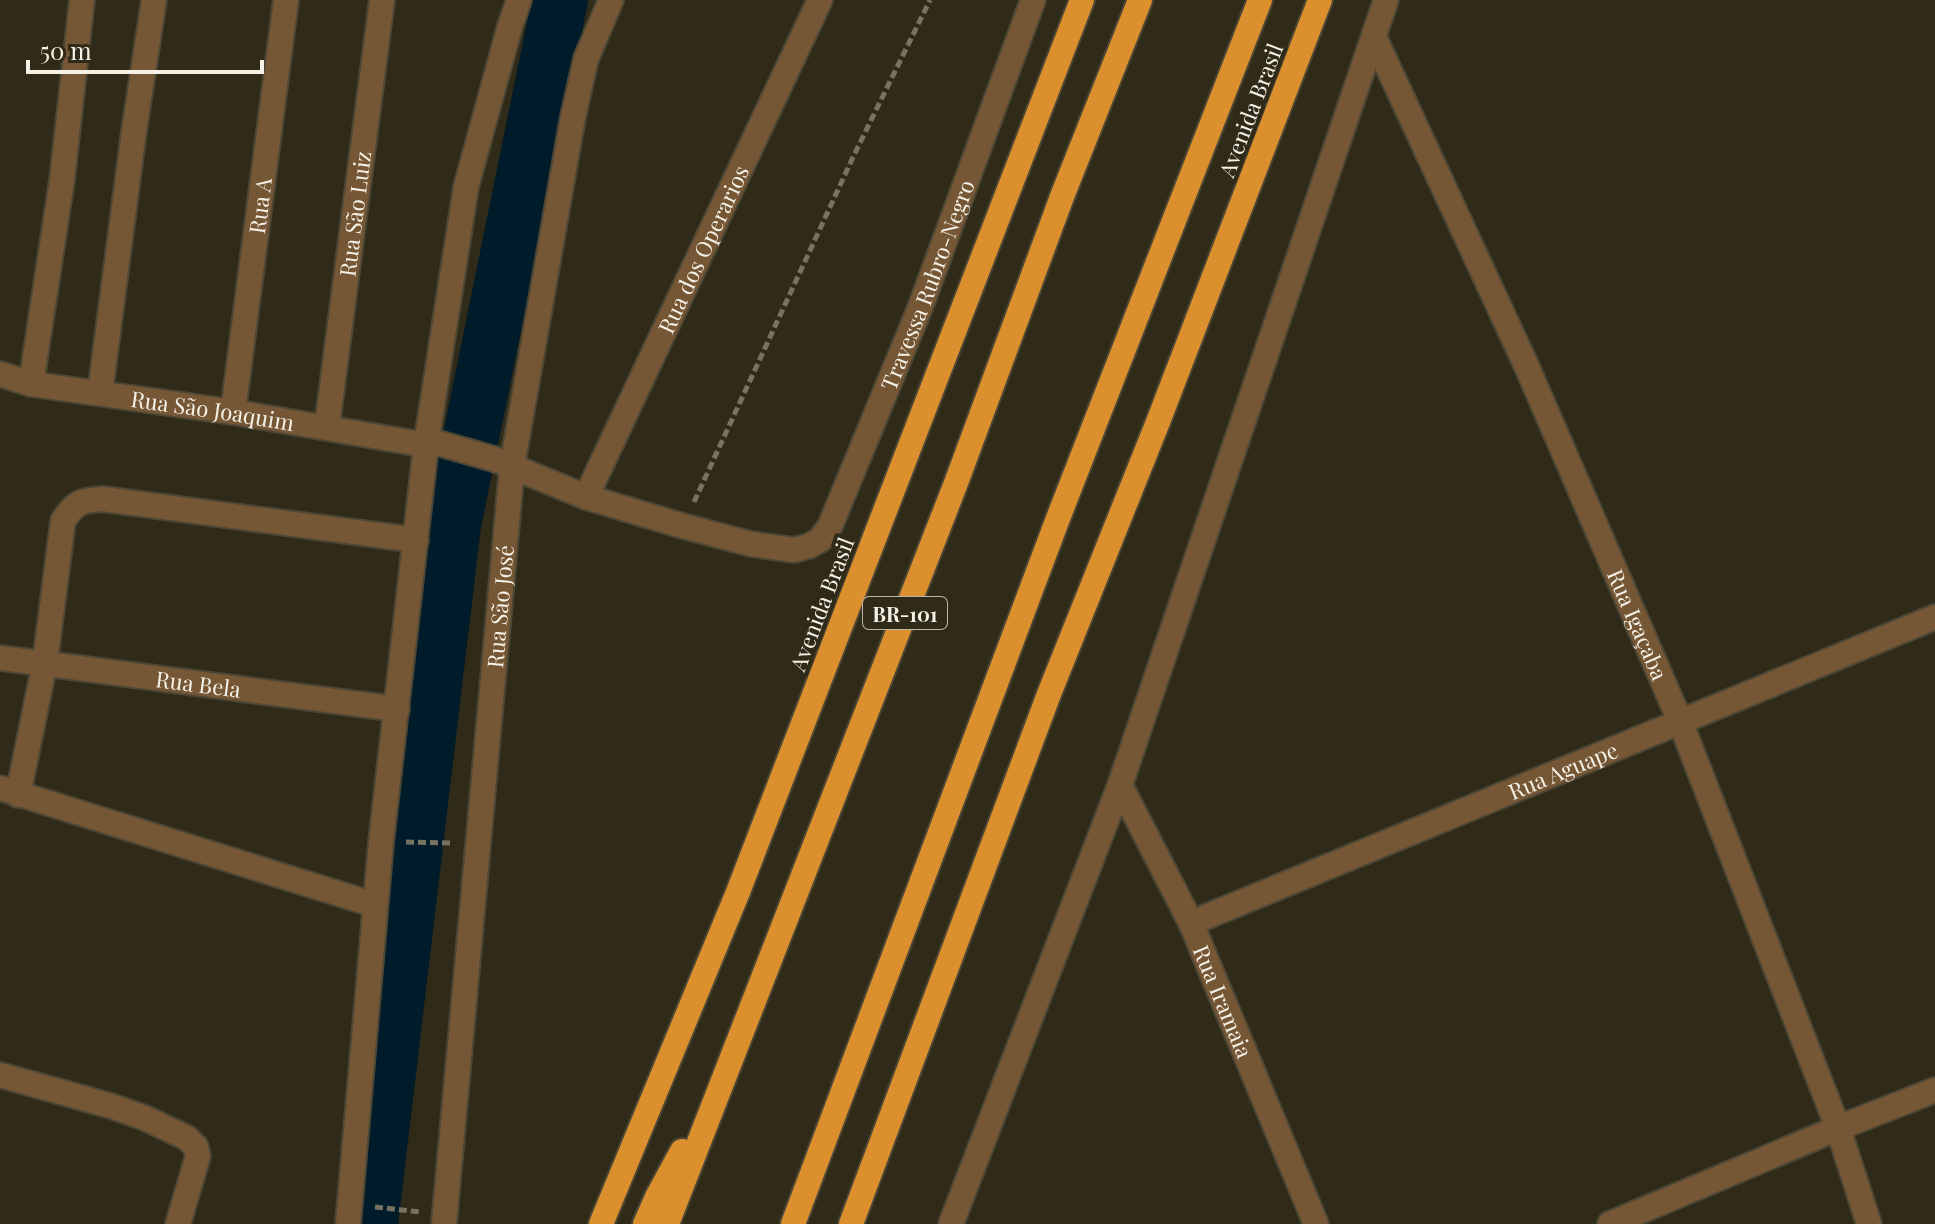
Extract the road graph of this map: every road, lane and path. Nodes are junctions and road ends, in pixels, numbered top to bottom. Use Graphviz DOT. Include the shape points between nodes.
graph roads {
  1 [pos="82,0"];
  2 [pos="154,0"];
  3 [pos="286,0"];
  4 [pos="382,0"];
  5 [pos="519,0"];
  6 [pos="611,0"];
  7 [pos="820,0"];
  8 [pos="930,0"];
  9 [pos="1033,0"];
  10 [pos="1082,0"];
  11 [pos="1140,0"];
  12 [pos="1260,0"];
  13 [pos="1320,0"];
  14 [pos="1386,0"];
  15 [pos="1374,37"];
  16 [pos="0,374"];
  17 [pos="31,384"];
  18 [pos="100,393"];
  19 [pos="233,412"];
  20 [pos="327,426"];
  21 [pos="432,444"];
  22 [pos="503,463"];
  23 [pos="586,497"];
  24 [pos="683,526"];
  25 [pos="416,540"];
  26 [pos="794,550"];
  27 [pos="1935,617"];
  28 [pos="0,658"];
  29 [pos="45,662"];
  30 [pos="397,709"];
  31 [pos="1680,721"];
  32 [pos="1120,785"];
  33 [pos="9,792"];
  34 [pos="397,842"];
  35 [pos="461,844"];
  36 [pos="375,905"];
  37 [pos="1191,923"];
  38 [pos="0,1075"];
  39 [pos="725,1076"];
  40 [pos="1935,1090"];
  41 [pos="1838,1128"];
  42 [pos="371,1206"];
  43 [pos="435,1218"];
  44 [pos="178,1224"];
  45 [pos="348,1224"];
  46 [pos="601,1224"];
  47 [pos="645,1224"];
  48 [pos="667,1224"];
  49 [pos="793,1224"];
  50 [pos="851,1224"];
  51 [pos="951,1224"];
  52 [pos="1316,1224"];
  53 [pos="1610,1224"];
  54 [pos="1869,1224"];
  1 -- 17 [label="street"];
  2 -- 18 [label="street"];
  3 -- 19 [label="street, Rua A"];
  4 -- 20 [label="street, Rua São Luiz"];
  5 -- 21 [label="street" via="466,187"];
  6 -- 22 [label="street, Rua São José" via="586,59"];
  7 -- 23 [label="street, Rua dos Operarios"];
  8 -- 24 [label="path"];
  9 -- 26 [label="street, Travessa Rubro-Negro" via="920,308 830,526 820,540"];
  10 -- 46 [label="highway, Avenida Brasil" via="738,892"];
  11 -- 39 [label="highway, BR-101"];
  12 -- 49 [label="highway, Avenida Brasil" via="1062,506"];
  13 -- 50 [label="highway, Avenida Brasil" via="1049,694"];
  14 -- 15 [label="street"];
  15 -- 31 [label="street, Rua Igaçaba" via="1527,367"];
  15 -- 32 [label="street"];
  16 -- 17 [label="street, Rua São Joaquim"];
  17 -- 18 [label="street, Rua São Joaquim"];
  18 -- 19 [label="street, Rua São Joaquim"];
  19 -- 20 [label="street, Rua São Joaquim"];
  20 -- 21 [label="street, Rua São Joaquim"];
  21 -- 22 [label="street, Rua São Joaquim"];
  21 -- 25 [label="street"];
  22 -- 23 [label="street, Rua São Joaquim"];
  22 -- 43 [label="street, Rua São José"];
  23 -- 24 [label="street, Rua São Joaquim"];
  24 -- 26 [label="street, Rua São Joaquim"];
  25 -- 29 [label="street" via="85,500 63,521"];
  25 -- 30 [label="street"];
  27 -- 31 [label="street, Rua Aguape"];
  28 -- 29 [label="street, Rua Bela"];
  29 -- 30 [label="street, Rua Bela"];
  29 -- 33 [label="street"];
  30 -- 36 [label="street"];
  31 -- 37 [label="street, Rua Aguape"];
  31 -- 41 [label="street, Rua Igaçaba"];
  32 -- 37 [label="street, Rua Iramaia"];
  32 -- 51 [label="street"];
  33 -- 36 [label="street"];
  34 -- 35 [label="path"];
  36 -- 45 [label="street"];
  37 -- 52 [label="street, Rua Iramaia"];
  38 -- 44 [label="street" via="111,1106 187,1138 198,1156"];
  39 -- 47 [label="highway"];
  39 -- 48 [label="highway, BR-101"];
  40 -- 41 [label="street"];
  41 -- 53 [label="street"];
  41 -- 54 [label="street, Rua Igaçaba"];
  42 -- 43 [label="path"];
}
